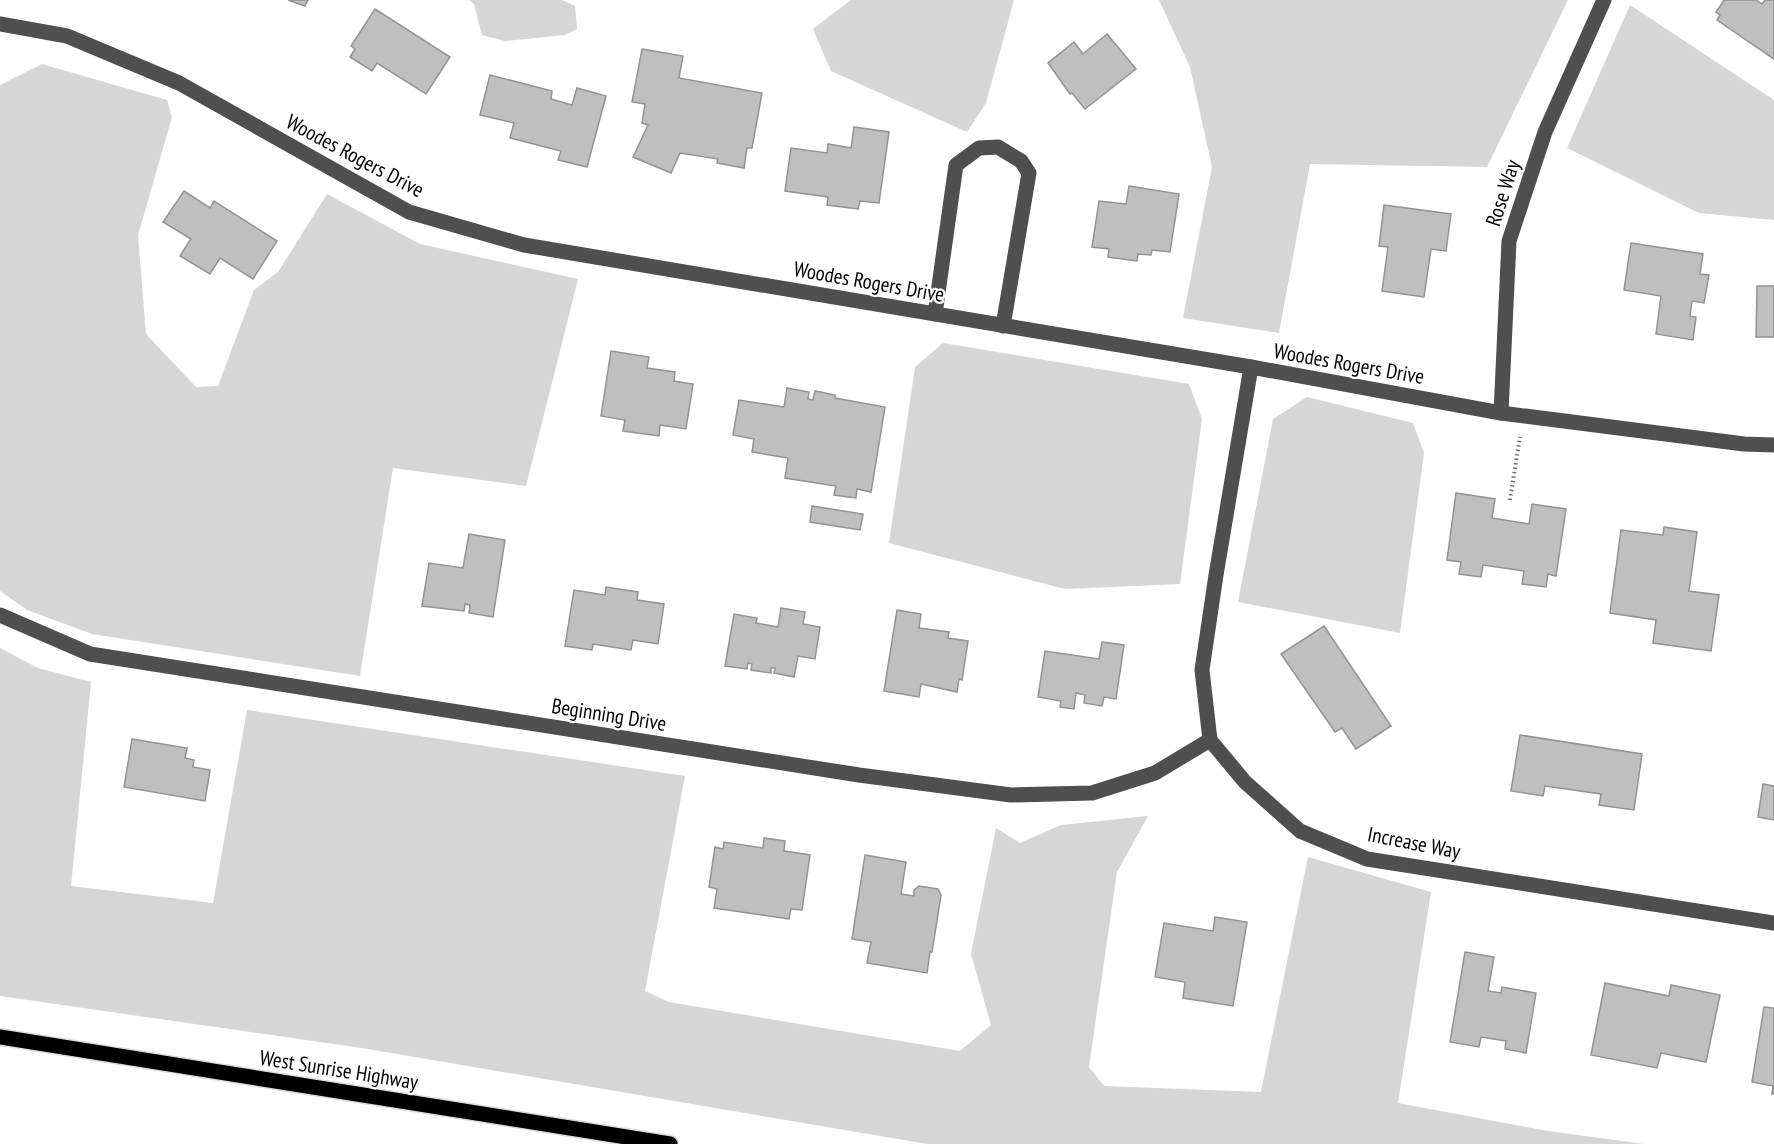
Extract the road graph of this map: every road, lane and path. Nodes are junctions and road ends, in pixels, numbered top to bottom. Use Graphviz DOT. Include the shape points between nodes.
graph roads {
  1 [pos="1604,0"];
  2 [pos="0,24"];
  3 [pos="935,314"];
  4 [pos="1004,326"];
  5 [pos="1251,367"];
  6 [pos="1500,412"];
  7 [pos="1523,415"];
  8 [pos="1774,444"];
  9 [pos="1510,500"];
  10 [pos="0,615"];
  11 [pos="1210,740"];
  12 [pos="1774,923"];
  13 [pos="0,1037"];
  14 [pos="670,1144"];
  1 -- 6 [label="street, Rose Way" via="1545,132 1509,241"];
  2 -- 3 [label="street, Woodes Rogers Drive" via="67,36 179,83 409,212 524,245"];
  3 -- 4 [label="street, Woodes Rogers Drive"];
  3 -- 4 [label="street" via="956,165 980,148 998,147 1021,161 1029,173"];
  4 -- 5 [label="street, Woodes Rogers Drive"];
  5 -- 6 [label="street, Woodes Rogers Drive"];
  5 -- 11 [label="street" via="1202,670"];
  6 -- 7 [label="street, Woodes Rogers Drive"];
  7 -- 8 [label="street, Woodes Rogers Drive" via="1744,444"];
  7 -- 9 [label="path"];
  10 -- 11 [label="street, Beginning Drive" via="90,654 835,772 1011,795 1092,793 1155,773"];
  11 -- 12 [label="street, Increase Way" via="1245,782 1300,831 1367,859"];
  13 -- 14 [label="main road, West Sunrise Highway"];
}
